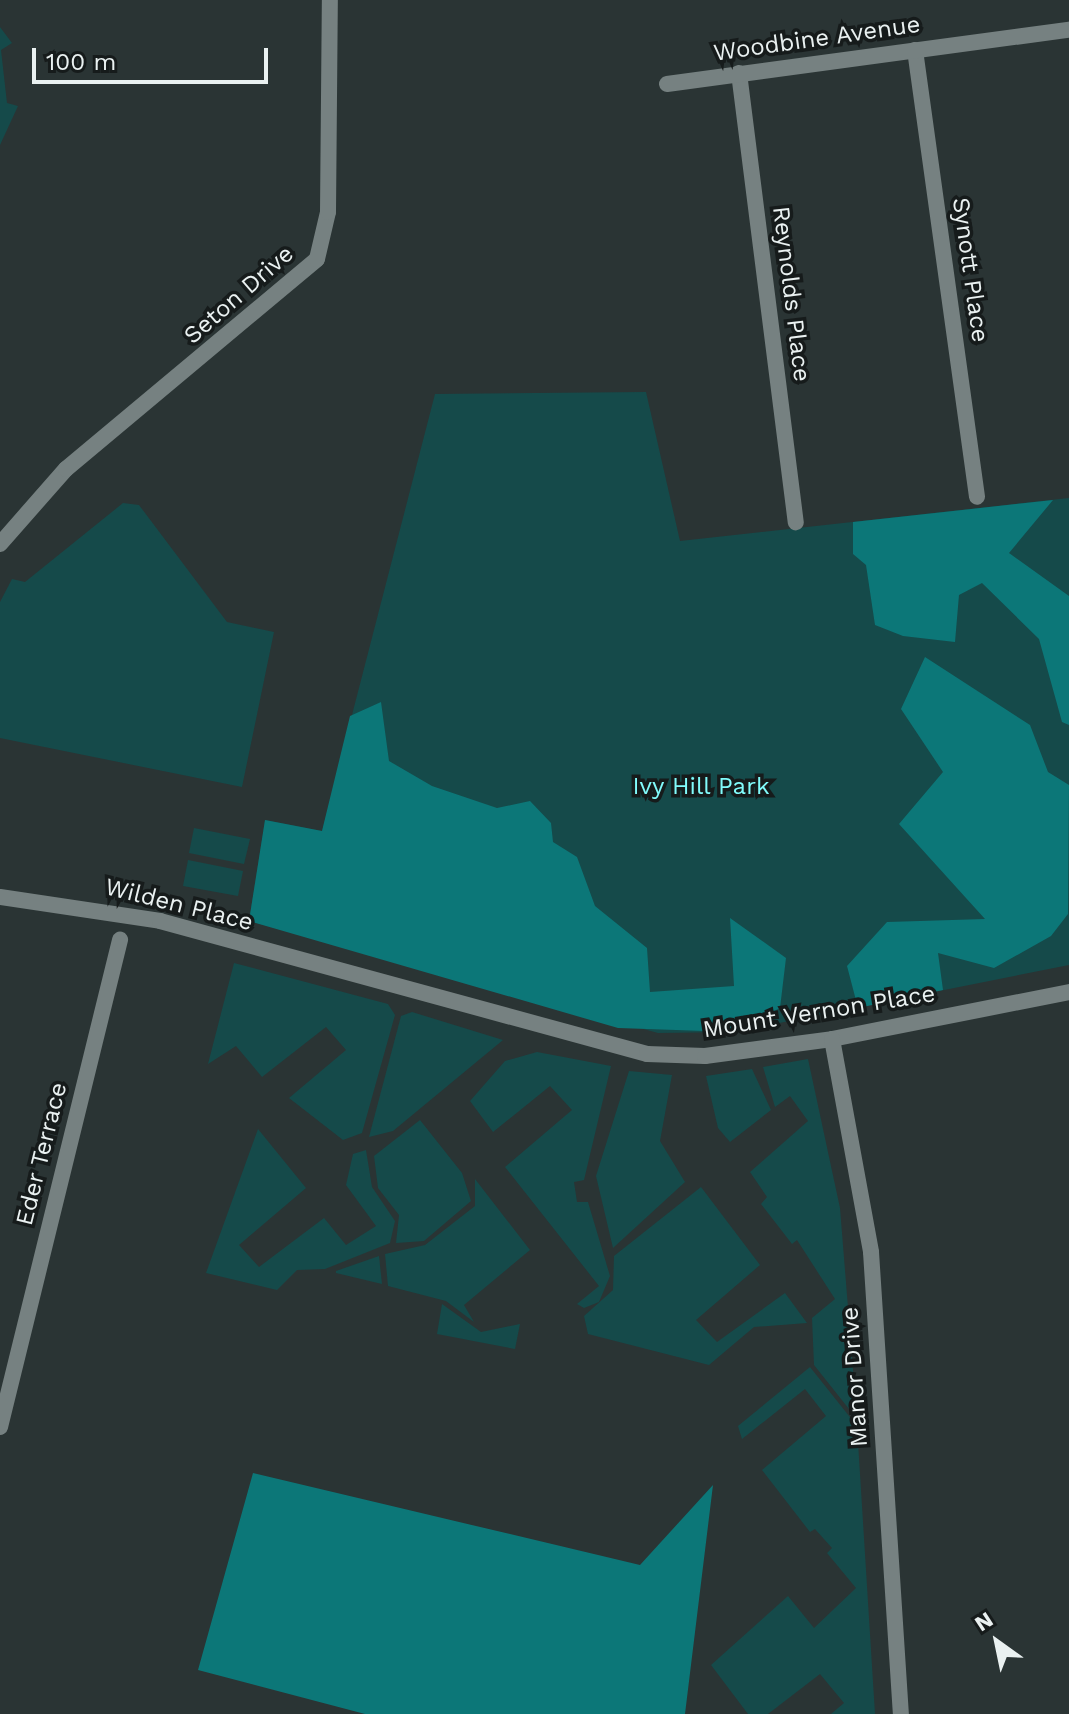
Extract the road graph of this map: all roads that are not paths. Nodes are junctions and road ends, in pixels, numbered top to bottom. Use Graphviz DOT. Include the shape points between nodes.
graph roads {
  1 [pos="330,0"];
  2 [pos="1069,30"];
  3 [pos="915,50"];
  4 [pos="739,73"];
  5 [pos="667,84"];
  6 [pos="977,497"];
  7 [pos="796,522"];
  8 [pos="0,544"];
  9 [pos="0,897"];
  10 [pos="120,940"];
  11 [pos="344,973"];
  12 [pos="1069,992"];
  13 [pos="832,1039"];
  14 [pos="0,1427"];
  15 [pos="901,1714"];
  1 -- 8 [label="street, Seton Drive" via="328,212 317,259 66,469"];
  2 -- 3 [label="street, Woodbine Avenue"];
  3 -- 4 [label="street, Woodbine Avenue"];
  3 -- 6 [label="street, Synott Place"];
  4 -- 5 [label="street, Woodbine Avenue"];
  4 -- 7 [label="street, Reynolds Place"];
  9 -- 11 [label="street, Wilden Place" via="160,921"];
  10 -- 14 [label="street, Eder Terrace"];
  11 -- 13 [label="street, Mount Vernon Place" via="647,1054 705,1056"];
  12 -- 13 [label="street, Mount Vernon Place"];
  13 -- 15 [label="street, Manor Drive" via="871,1252"];
}
